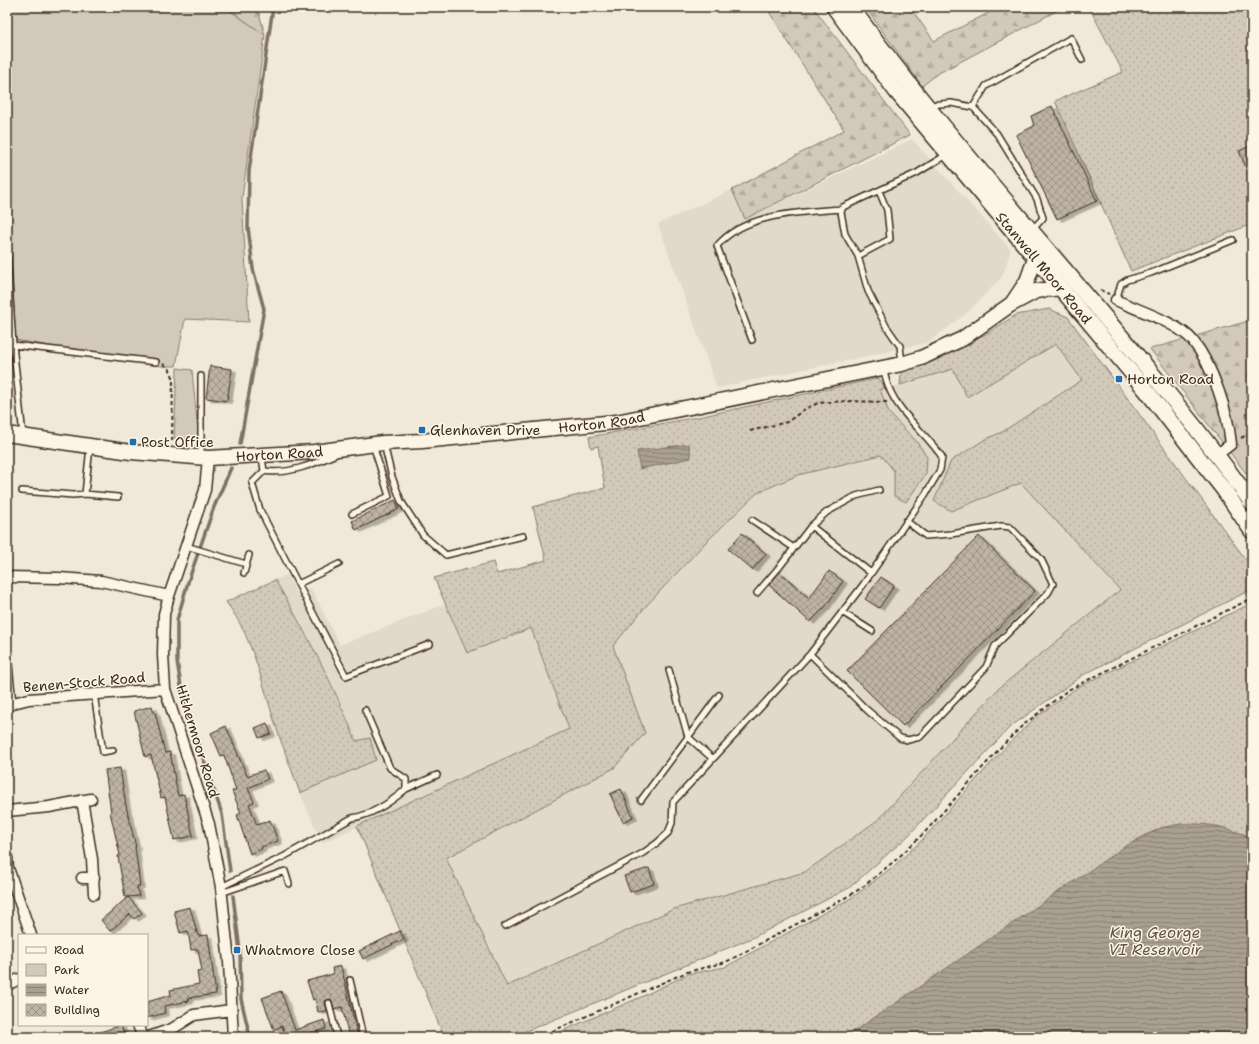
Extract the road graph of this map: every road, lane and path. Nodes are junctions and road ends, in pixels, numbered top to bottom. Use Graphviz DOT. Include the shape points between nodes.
graph roads {
  1 [pos="834,7"];
  2 [pos="851,7"];
  3 [pos="1082,60"];
  4 [pos="925,106"];
  5 [pos="973,107"];
  6 [pos="948,154"];
  7 [pos="879,191"];
  8 [pos="842,209"];
  9 [pos="1031,231"];
  10 [pos="1232,240"];
  11 [pos="7,251"];
  12 [pos="858,256"];
  13 [pos="1035,259"];
  14 [pos="1061,288"];
  15 [pos="1116,300"];
  16 [pos="1010,305"];
  17 [pos="752,340"];
  18 [pos="13,345"];
  19 [pos="156,362"];
  20 [pos="902,364"];
  21 [pos="884,368"];
  22 [pos="201,376"];
  23 [pos="896,400"];
  24 [pos="750,431"];
  25 [pos="7,434"];
  26 [pos="23,437"];
  27 [pos="378,444"];
  28 [pos="90,446"];
  29 [pos="351,448"];
  30 [pos="1218,454"];
  31 [pos="172,456"];
  32 [pos="261,456"];
  33 [pos="205,458"];
  34 [pos="264,470"];
  35 [pos="879,490"];
  36 [pos="22,492"];
  37 [pos="85,494"];
  38 [pos="118,497"];
  39 [pos="1252,502"];
  40 [pos="352,514"];
  41 [pos="752,520"];
  42 [pos="906,521"];
  43 [pos="811,526"];
  44 [pos="1252,531"];
  45 [pos="523,536"];
  46 [pos="188,547"];
  47 [pos="794,548"];
  48 [pos="249,555"];
  49 [pos="246,564"];
  50 [pos="339,564"];
  51 [pos="244,573"];
  52 [pos="871,573"];
  53 [pos="10,577"];
  54 [pos="298,584"];
  55 [pos="757,593"];
  56 [pos="169,596"];
  57 [pos="1252,598"];
  58 [pos="842,612"];
  59 [pos="872,631"];
  60 [pos="430,644"];
  61 [pos="7,646"];
  62 [pos="810,654"];
  63 [pos="669,670"];
  64 [pos="165,689"];
  65 [pos="94,694"];
  66 [pos="719,695"];
  67 [pos="10,705"];
  68 [pos="365,710"];
  69 [pos="688,737"];
  70 [pos="113,750"];
  71 [pos="712,758"];
  72 [pos="437,776"];
  73 [pos="406,789"];
  74 [pos="641,800"];
  75 [pos="7,812"];
  76 [pos="7,861"];
  77 [pos="82,878"];
  78 [pos="94,878"];
  79 [pos="289,884"];
  80 [pos="221,890"];
  81 [pos="94,894"];
  82 [pos="505,926"];
  83 [pos="31,934"];
  84 [pos="18,980"];
  85 [pos="350,980"];
  86 [pos="7,985"];
  87 [pos="329,1003"];
  88 [pos="231,1010"];
  89 [pos="138,1026"];
  90 [pos="143,1037"];
  91 [pos="149,1037"];
  92 [pos="233,1037"];
  93 [pos="337,1037"];
  94 [pos="363,1037"];
  95 [pos="539,1037"];
  1 -- 6 [label="main road, Stanwell Moor Road" via="896,91"];
  2 -- 4 [label="main road, Stanwell Moor Road"];
  3 -- 5 [label="lane" via="1070,38 986,86"];
  4 -- 5 [label="lane" via="952,103"];
  4 -- 9 [label="main road, Stanwell Moor Road"];
  5 -- 9 [label="lane" via="997,134 1037,199 1043,218"];
  6 -- 7 [label="lane" via="917,174"];
  6 -- 13 [label="main road, Stanwell Moor Road"];
  7 -- 8 [label="lane"];
  7 -- 12 [label="lane" via="887,210 890,239"];
  8 -- 12 [label="lane" via="845,234"];
  8 -- 17 [label="lane" via="791,212 740,227 717,246"];
  9 -- 30 [label="main road, Stanwell Moor Road"];
  10 -- 15 [label="lane" via="1128,280 1121,284"];
  11 -- 18 [label="lane"];
  12 -- 20 [label="lane" via="868,291 886,326 900,346"];
  13 -- 14 [label="main road, Stanwell Moor Road"];
  13 -- 16 [label="street, Horton Road" via="1027,281"];
  14 -- 16 [label="street, Horton Road" via="1036,291"];
  14 -- 44 [label="main road, Stanwell Moor Road" via="1146,390 1224,490"];
  15 -- 30 [label="street" via="1168,323 1193,341 1209,369 1229,425 1231,444"];
  16 -- 20 [label="street, Horton Road" via="962,339"];
  18 -- 19 [label="lane"];
  18 -- 26 [label="lane"];
  19 -- 31 [label="path" via="169,368 173,373"];
  20 -- 21 [label="street, Horton Road"];
  21 -- 23 [label="lane" via="889,388"];
  21 -- 27 [label="street, Horton Road" via="616,422"];
  22 -- 33 [label="lane"];
  23 -- 24 [label="path" via="818,403 787,422"];
  23 -- 42 [label="lane" via="942,457 940,470"];
  25 -- 26 [label="street, Horton Road"];
  26 -- 28 [label="street, Horton Road"];
  27 -- 29 [label="street, Horton Road"];
  27 -- 40 [label="lane" via="389,496"];
  27 -- 45 [label="lane" via="401,501 423,535 446,555"];
  28 -- 31 [label="street, Horton Road"];
  28 -- 37 [label="lane"];
  29 -- 32 [label="street, Horton Road"];
  29 -- 34 [label="lane" via="312,465 275,472"];
  30 -- 39 [label="main road, Stanwell Moor Road"];
  31 -- 33 [label="street, Horton Road"];
  32 -- 33 [label="street, Horton Road"];
  32 -- 34 [label="lane"];
  33 -- 46 [label="street, Hithermoor Road" via="205,490"];
  34 -- 54 [label="lane" via="252,483 260,510"];
  35 -- 43 [label="lane" via="856,496 826,512"];
  36 -- 37 [label="lane"];
  37 -- 38 [label="lane"];
  41 -- 47 [label="lane"];
  42 -- 52 [label="lane"];
  42 -- 62 [label="lane" via="926,536 1010,527 1041,559 1052,584 1048,593 995,646 986,667 920,736 908,740 900,738 867,710"];
  43 -- 47 [label="lane"];
  43 -- 52 [label="lane"];
  46 -- 49 [label="lane"];
  46 -- 56 [label="street, Hithermoor Road"];
  47 -- 55 [label="lane"];
  48 -- 49 [label="lane"];
  49 -- 51 [label="lane"];
  50 -- 54 [label="lane"];
  52 -- 58 [label="lane"];
  53 -- 56 [label="street" via="101,581"];
  54 -- 60 [label="lane" via="346,676"];
  56 -- 64 [label="street, Hithermoor Road" via="164,614"];
  57 -- 95 [label="path" via="1068,690 1022,726 898,858 852,894 726,962 687,972"];
  58 -- 59 [label="lane"];
  58 -- 62 [label="lane"];
  61 -- 67 [label="lane"];
  62 -- 71 [label="lane" via="778,691"];
  63 -- 69 [label="lane"];
  64 -- 65 [label="street, Benen-Stock Road"];
  64 -- 80 [label="street, Hithermoor Road" via="209,824"];
  65 -- 67 [label="street, Benen-Stock Road" via="29,699"];
  65 -- 70 [label="lane" via="103,752"];
  66 -- 69 [label="lane"];
  68 -- 73 [label="lane" via="390,768 406,779"];
  69 -- 71 [label="lane"];
  69 -- 74 [label="lane"];
  71 -- 82 [label="lane" via="673,802 672,824 668,833 657,843 643,853"];
  72 -- 73 [label="lane"];
  73 -- 80 [label="lane" via="392,801 362,816 352,818"];
  75 -- 78 [label="street" via="87,799"];
  76 -- 83 [label="street"];
  77 -- 78 [label="street"];
  78 -- 81 [label="street"];
  79 -- 80 [label="lane" via="285,872"];
  80 -- 88 [label="street, Hithermoor Road"];
  84 -- 86 [label="street"];
  85 -- 94 [label="lane"];
  87 -- 93 [label="lane"];
  88 -- 91 [label="street" via="194,1015 172,1029"];
  88 -- 92 [label="street, Hithermoor Road"];
  89 -- 90 [label="street"];
}
